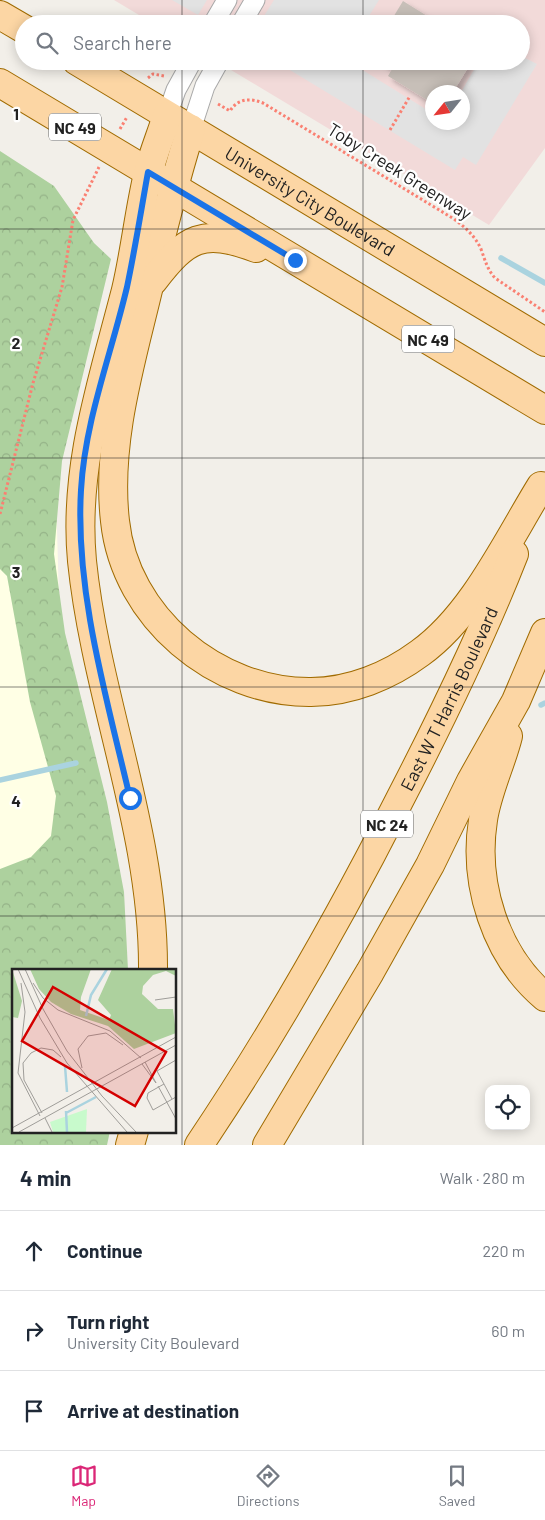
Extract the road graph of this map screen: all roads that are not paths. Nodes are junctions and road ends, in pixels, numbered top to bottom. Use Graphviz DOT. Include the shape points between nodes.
graph roads {
  1 [pos="227,0"];
  2 [pos="255,0"];
  3 [pos="0,15"];
  4 [pos="218,15"];
  5 [pos="246,15"];
  6 [pos="15,24"];
  7 [pos="92,70"];
  8 [pos="187,70"];
  9 [pos="214,70"];
  10 [pos="0,83"];
  11 [pos="167,116"];
  12 [pos="191,129"];
  13 [pos="148,172"];
  14 [pos="173,185"];
  15 [pos="311,269"];
  16 [pos="149,286"];
  17 [pos="545,342"];
  18 [pos="545,410"];
  19 [pos="543,480"];
  20 [pos="545,632"];
  21 [pos="516,701"];
  22 [pos="153,969"];
  23 [pos="545,997"];
  24 [pos="134,1132"];
  25 [pos="130,1145"];
  26 [pos="199,1145"];
  27 [pos="267,1145"];
  1 -- 4 [label="street"];
  2 -- 5 [label="street"];
  3 -- 6 [label="main road"];
  7 -- 11 [label="main road, University City Boulevard"];
  8 -- 11 [label="street"];
  9 -- 12 [label="street" via="205,86"];
  10 -- 13 [label="main road, NC 49"];
  11 -- 12 [label="main road, University City Boulevard"];
  11 -- 13 [label="main road"];
  12 -- 14 [label="main road"];
  12 -- 17 [label="main road, University City Boulevard"];
  13 -- 14 [label="main road, NC 49"];
  13 -- 22 [label="main road" via="126,288 92,416 81,488 80,519 87,599 139,834"];
  14 -- 15 [label="main road, NC 49"];
  14 -- 16 [label="main road"];
  15 -- 16 [label="main road" via="216,236 184,246"];
  15 -- 18 [label="main road, NC 49"];
  16 -- 19 [label="main road" via="130,360 114,456 115,522 128,570 144,600 164,627 189,650 216,668 261,685 311,692 360,684 405,664 440,636 463,610"];
  19 -- 26 [label="main road, East W T Harris Boulevard / NC 24" via="491,611 354,890 278,1020"];
  20 -- 21 [label="main road"];
  21 -- 23 [label="main road" via="483,818 481,867 491,916 504,946 519,970"];
  21 -- 27 [label="main road" via="470,781 430,864 370,972"];
  24 -- 25 [label="main road"];
}
